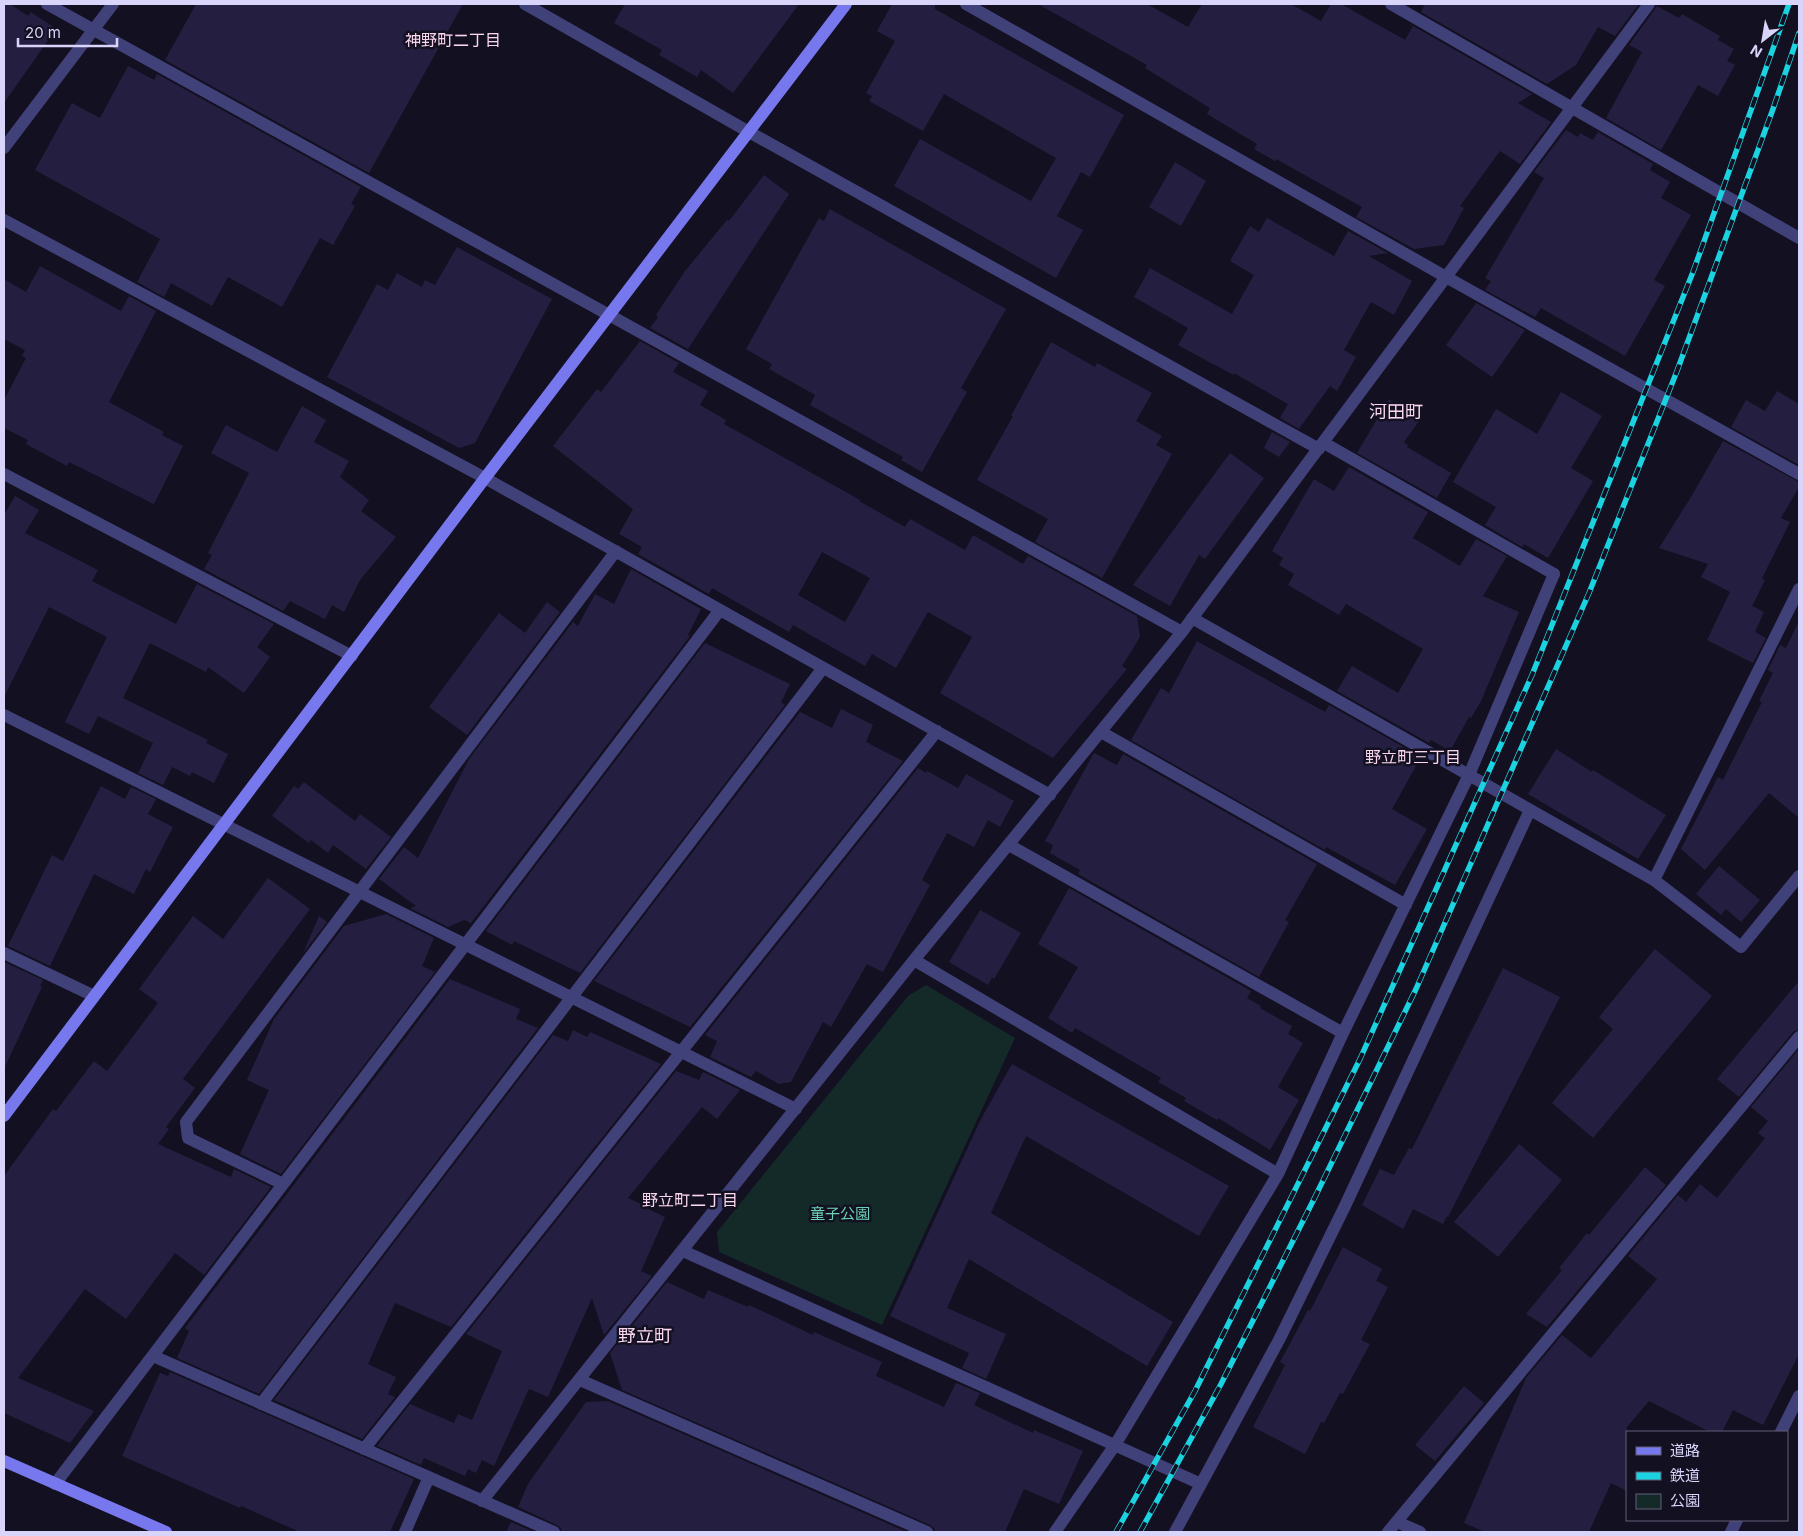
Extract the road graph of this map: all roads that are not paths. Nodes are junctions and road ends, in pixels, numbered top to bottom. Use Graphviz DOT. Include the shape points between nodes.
graph roads {
  1 [pos="47,4"];
  2 [pos="113,4"];
  3 [pos="525,4"];
  4 [pos="846,4"];
  5 [pos="966,4"];
  6 [pos="1391,4"];
  7 [pos="1649,4"];
  8 [pos="94,30"];
  9 [pos="1573,108"];
  10 [pos="749,132"];
  11 [pos="4,148"];
  12 [pos="4,220"];
  13 [pos="1799,238"];
  14 [pos="1446,277"];
  15 [pos="610,315"];
  16 [pos="1322,446"];
  17 [pos="4,474"];
  18 [pos="1799,474"];
  19 [pos="485,478"];
  20 [pos="616,551"];
  21 [pos="1799,589"];
  22 [pos="720,610"];
  23 [pos="1192,618"];
  24 [pos="1182,632"];
  25 [pos="352,656"];
  26 [pos="823,668"];
  27 [pos="4,715"];
  28 [pos="937,731"];
  29 [pos="1101,732"];
  30 [pos="1469,775"];
  31 [pos="1050,795"];
  32 [pos="1530,810"];
  33 [pos="223,825"];
  34 [pos="1009,845"];
  35 [pos="1799,876"];
  36 [pos="1654,880"];
  37 [pos="358,892"];
  38 [pos="1406,905"];
  39 [pos="464,945"];
  40 [pos="4,952"];
  41 [pos="914,960"];
  42 [pos="94,996"];
  43 [pos="570,998"];
  44 [pos="1344,1033"];
  45 [pos="1799,1038"];
  46 [pos="680,1052"];
  47 [pos="796,1109"];
  48 [pos="4,1116"];
  49 [pos="1278,1174"];
  50 [pos="283,1184"];
  51 [pos="683,1252"];
  52 [pos="152,1356"];
  53 [pos="580,1380"];
  54 [pos="1799,1396"];
  55 [pos="261,1404"];
  56 [pos="1782,1431"];
  57 [pos="1115,1445"];
  58 [pos="364,1449"];
  59 [pos="4,1461"];
  60 [pos="429,1477"];
  61 [pos="55,1484"];
  62 [pos="1201,1484"];
  63 [pos="482,1501"];
  64 [pos="1397,1522"];
  65 [pos="166,1532"];
  66 [pos="405,1532"];
  67 [pos="554,1532"];
  68 [pos="927,1532"];
  69 [pos="1055,1532"];
  70 [pos="1175,1532"];
  71 [pos="1388,1532"];
  72 [pos="1420,1532"];
  1 -- 8 [label="street"];
  2 -- 8 [label="street"];
  3 -- 10 [label="street"];
  4 -- 10 [label="street"];
  5 -- 14 [label="street"];
  6 -- 9 [label="street"];
  7 -- 9 [label="street"];
  8 -- 11 [label="street"];
  8 -- 15 [label="street"];
  9 -- 13 [label="street"];
  9 -- 14 [label="street"];
  10 -- 15 [label="street"];
  10 -- 16 [label="street"];
  12 -- 19 [label="street"];
  14 -- 16 [label="street"];
  14 -- 18 [label="street"];
  15 -- 19 [label="street"];
  15 -- 24 [label="street"];
  16 -- 23 [label="street"];
  16 -- 30 [label="street" via="1554,574"];
  17 -- 25 [label="street"];
  19 -- 20 [label="street"];
  19 -- 25 [label="street"];
  20 -- 22 [label="street"];
  20 -- 37 [label="street"];
  21 -- 36 [label="street"];
  22 -- 26 [label="street"];
  22 -- 39 [label="street"];
  23 -- 24 [label="street"];
  23 -- 30 [label="street"];
  24 -- 29 [label="street"];
  25 -- 33 [label="street"];
  26 -- 28 [label="street"];
  26 -- 43 [label="street"];
  27 -- 33 [label="street"];
  28 -- 31 [label="street"];
  28 -- 46 [label="street"];
  29 -- 31 [label="street"];
  29 -- 38 [label="street"];
  30 -- 32 [label="street"];
  30 -- 38 [label="street"];
  31 -- 34 [label="street"];
  32 -- 36 [label="street"];
  32 -- 62 [label="street" via="1341,1215 1279,1340"];
  33 -- 37 [label="street"];
  33 -- 42 [label="street"];
  34 -- 41 [label="street"];
  34 -- 44 [label="street"];
  35 -- 36 [label="street" via="1741,947"];
  37 -- 39 [label="street"];
  37 -- 50 [label="street" via="186,1122 188,1138"];
  38 -- 44 [label="street"];
  39 -- 43 [label="street"];
  39 -- 50 [label="street"];
  40 -- 42 [label="street"];
  41 -- 47 [label="street"];
  41 -- 49 [label="street"];
  42 -- 48 [label="street"];
  43 -- 46 [label="street"];
  43 -- 55 [label="street"];
  44 -- 49 [label="street"];
  45 -- 64 [label="street"];
  46 -- 47 [label="street"];
  46 -- 58 [label="street"];
  47 -- 51 [label="street"];
  49 -- 57 [label="street"];
  50 -- 52 [label="street"];
  51 -- 53 [label="street"];
  51 -- 57 [label="street"];
  52 -- 55 [label="street"];
  52 -- 61 [label="street"];
  53 -- 63 [label="street"];
  53 -- 68 [label="street"];
  54 -- 56 [label="street"];
  55 -- 58 [label="street"];
  57 -- 62 [label="street"];
  57 -- 69 [label="street"];
  58 -- 60 [label="street"];
  59 -- 61 [label="street"];
  60 -- 63 [label="street"];
  60 -- 66 [label="street"];
  61 -- 65 [label="street"];
  62 -- 70 [label="street"];
  63 -- 67 [label="street"];
  64 -- 71 [label="street"];
  64 -- 72 [label="street"];
}
